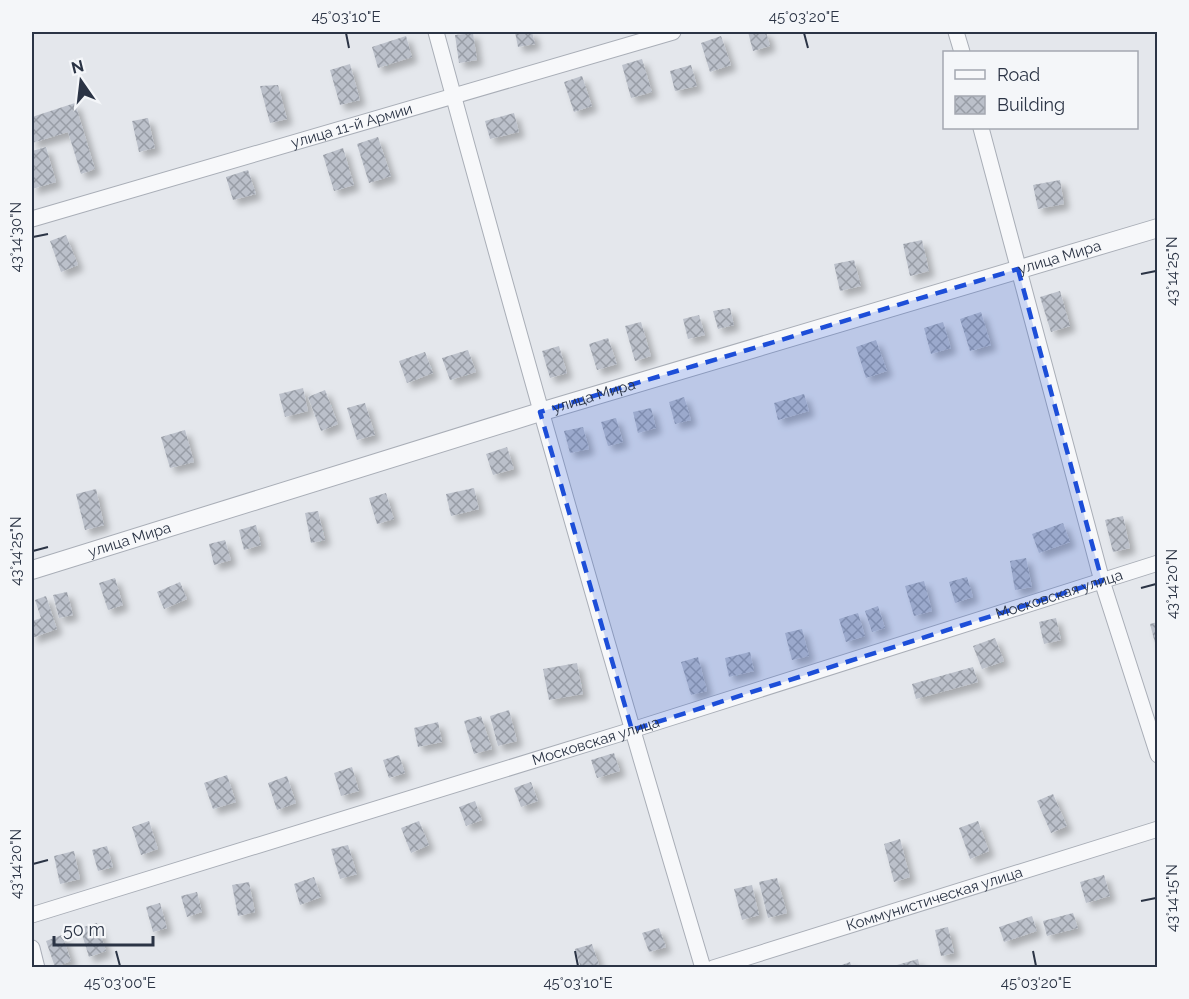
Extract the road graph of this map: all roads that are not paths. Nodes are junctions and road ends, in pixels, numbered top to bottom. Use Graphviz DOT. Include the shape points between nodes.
graph roads {
  1 [pos="435,32"];
  2 [pos="673,32"];
  3 [pos="956,32"];
  4 [pos="962,51"];
  5 [pos="453,96"];
  6 [pos="981,129"];
  7 [pos="32,219"];
  8 [pos="1158,228"];
  9 [pos="1018,269"];
  10 [pos="540,412"];
  11 [pos="1158,563"];
  12 [pos="32,570"];
  13 [pos="1102,581"];
  14 [pos="632,730"];
  15 [pos="1158,755"];
  16 [pos="1158,829"];
  17 [pos="32,915"];
  18 [pos="32,948"];
  19 [pos="37,968"];
  20 [pos="704,968"];
  21 [pos="713,968"];
  1 -- 5 [label="street"];
  2 -- 5 [label="street, улица 11-й Армии"];
  3 -- 4 [label="street"];
  5 -- 7 [label="street, улица 11-й Армии"];
  5 -- 10 [label="street"];
  6 -- 9 [label="street"];
  8 -- 9 [label="street, улица Мира"];
  9 -- 10 [label="street, улица Мира"];
  9 -- 13 [label="street"];
  10 -- 12 [label="street, улица Мира"];
  10 -- 14 [label="street"];
  11 -- 13 [label="street, Московская улица"];
  13 -- 14 [label="street, Московская улица"];
  13 -- 15 [label="street"];
  14 -- 17 [label="street, Московская улица"];
  14 -- 20 [label="street"];
  16 -- 21 [label="street, Коммунистическая улица"];
  18 -- 19 [label="street"];
}
